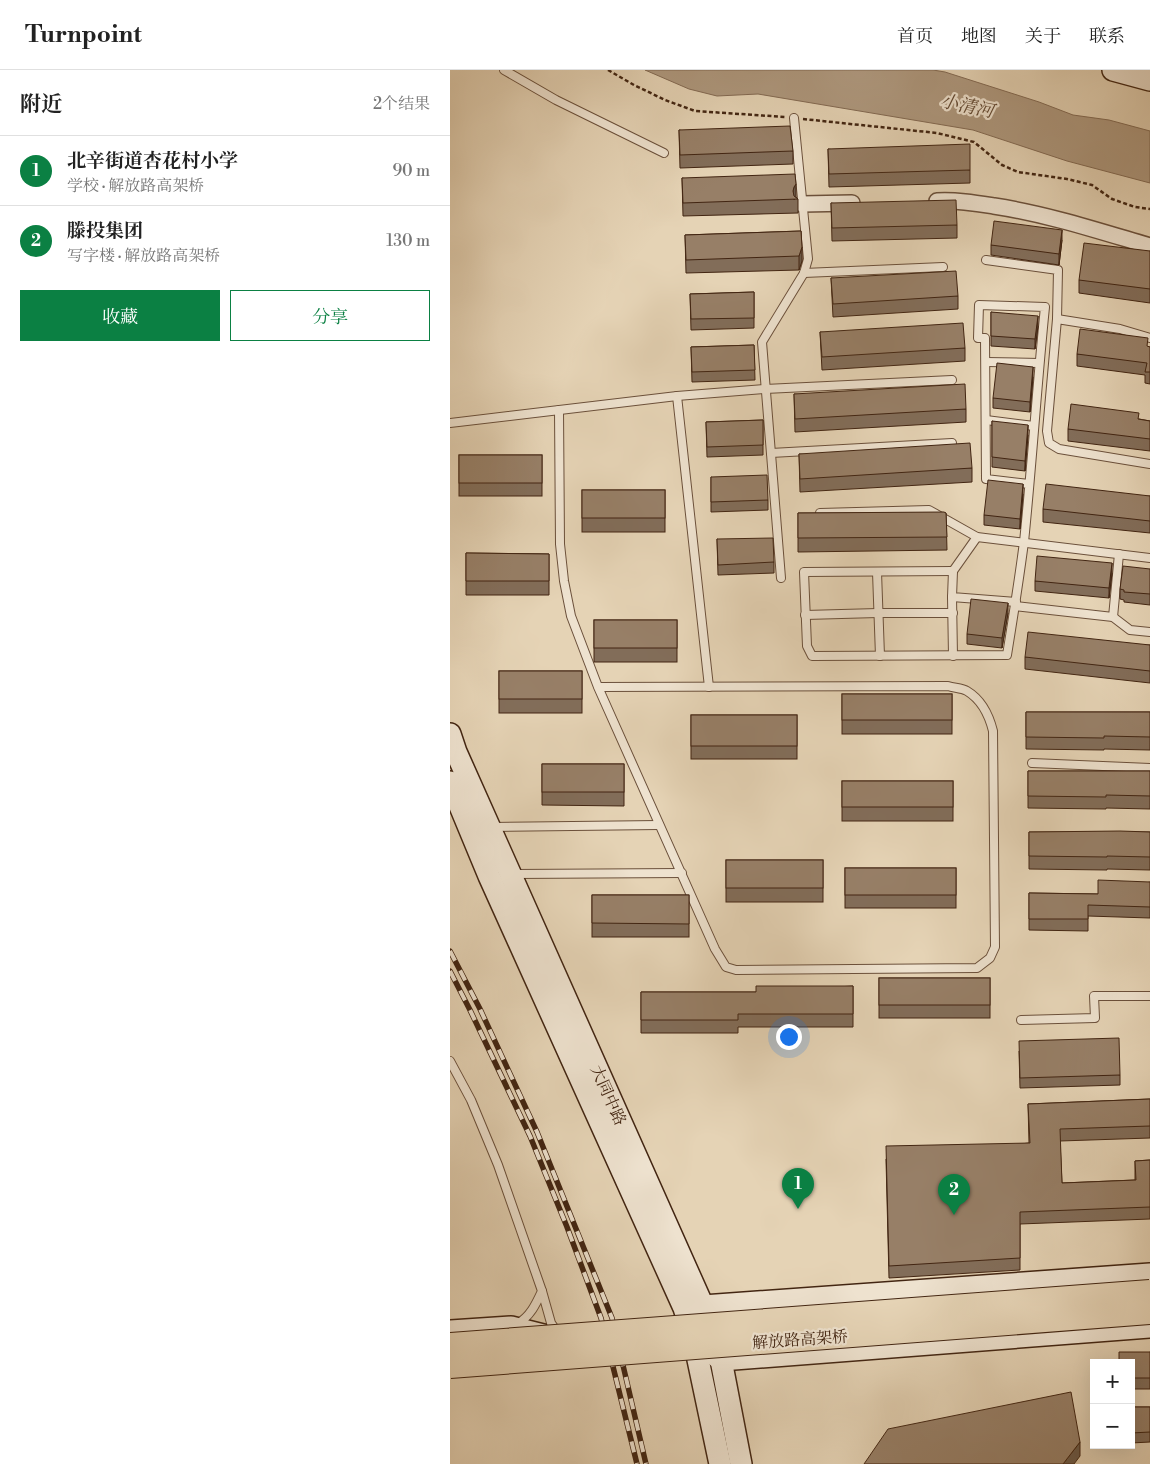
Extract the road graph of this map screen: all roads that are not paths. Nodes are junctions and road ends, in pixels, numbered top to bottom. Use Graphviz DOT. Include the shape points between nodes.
graph roads {
  1 [pos="504,70"];
  2 [pos="1113,70"];
  3 [pos="1150,80"];
  4 [pos="794,118"];
  5 [pos="664,153"];
  6 [pos="919,201"];
  7 [pos="870,202"];
  8 [pos="802,204"];
  9 [pos="1150,246"];
  10 [pos="986,260"];
  11 [pos="943,267"];
  12 [pos="804,273"];
  13 [pos="1057,319"];
  14 [pos="1150,338"];
  15 [pos="986,362"];
  16 [pos="1039,363"];
  17 [pos="952,380"];
  18 [pos="765,390"];
  19 [pos="677,396"];
  20 [pos="559,410"];
  21 [pos="986,420"];
  22 [pos="450,423"];
  23 [pos="1034,426"];
  24 [pos="952,443"];
  25 [pos="771,454"];
  26 [pos="1150,464"];
  27 [pos="1029,484"];
  28 [pos="814,513"];
  29 [pos="978,537"];
  30 [pos="1024,543"];
  31 [pos="1119,554"];
  32 [pos="1150,558"];
  33 [pos="952,571"];
  34 [pos="877,572"];
  35 [pos="781,578"];
  36 [pos="952,597"];
  37 [pos="1015,604"];
  38 [pos="878,613"];
  39 [pos="952,613"];
  40 [pos="805,615"];
  41 [pos="1113,617"];
  42 [pos="1150,632"];
  43 [pos="880,656"];
  44 [pos="953,656"];
  45 [pos="598,687"];
  46 [pos="709,687"];
  47 [pos="450,734"];
  48 [pos="1032,763"];
  49 [pos="1150,768"];
  50 [pos="450,782"];
  51 [pos="659,825"];
  52 [pos="490,827"];
  53 [pos="511,874"];
  54 [pos="682,874"];
  55 [pos="1150,996"];
  56 [pos="1021,1020"];
  57 [pos="450,1062"];
  58 [pos="1150,1274"];
  59 [pos="542,1291"];
  60 [pos="1150,1292"];
  61 [pos="703,1306"];
  62 [pos="1150,1312"];
  63 [pos="511,1327"];
  64 [pos="1150,1327"];
  65 [pos="450,1331"];
  66 [pos="693,1336"];
  67 [pos="647,1340"];
  68 [pos="570,1341"];
  69 [pos="450,1345"];
  70 [pos="721,1360"];
  71 [pos="450,1366"];
  72 [pos="450,1377"];
  73 [pos="720,1464"];
  74 [pos="741,1464"];
  1 -- 5 [label="lane" via="556,100"];
  2 -- 3 [label="main road"];
  4 -- 8 [label="lane"];
  6 -- 9 [label="street" via="958,200 1012,209"];
  7 -- 8 [label="street"];
  8 -- 12 [label="lane" via="808,259"];
  10 -- 13 [label="lane" via="1058,270"];
  11 -- 12 [label="lane"];
  12 -- 18 [label="lane" via="762,342"];
  13 -- 14 [label="lane" via="1120,329"];
  13 -- 26 [label="lane" via="1048,443 1059,449"];
  15 -- 16 [label="lane"];
  15 -- 16 [label="lane" via="985,338 978,338 979,305 1045,307"];
  15 -- 21 [label="lane"];
  16 -- 23 [label="lane"];
  17 -- 18 [label="lane"];
  18 -- 19 [label="lane"];
  18 -- 25 [label="lane"];
  19 -- 20 [label="lane"];
  19 -- 46 [label="lane"];
  20 -- 22 [label="lane"];
  20 -- 45 [label="lane" via="560,544 564,582 571,616"];
  21 -- 23 [label="lane"];
  21 -- 27 [label="lane" via="986,479"];
  23 -- 27 [label="lane"];
  24 -- 25 [label="lane"];
  25 -- 35 [label="lane"];
  27 -- 30 [label="lane"];
  28 -- 29 [label="lane" via="929,510"];
  29 -- 30 [label="lane"];
  29 -- 33 [label="lane"];
  30 -- 31 [label="lane"];
  30 -- 37 [label="lane"];
  31 -- 32 [label="lane"];
  31 -- 41 [label="lane"];
  33 -- 34 [label="lane"];
  33 -- 36 [label="lane"];
  34 -- 38 [label="lane"];
  34 -- 40 [label="lane" via="804,572"];
  36 -- 37 [label="lane"];
  36 -- 39 [label="lane"];
  37 -- 41 [label="lane"];
  37 -- 44 [label="lane" via="1007,655"];
  38 -- 39 [label="lane"];
  38 -- 40 [label="lane"];
  38 -- 43 [label="lane"];
  39 -- 44 [label="lane"];
  40 -- 43 [label="lane" via="807,646 812,656"];
  41 -- 42 [label="lane" via="1130,630"];
  43 -- 44 [label="lane"];
  45 -- 46 [label="lane"];
  45 -- 51 [label="lane"];
  46 -- 54 [label="lane" via="948,686 967,691 988,715 993,731 995,946 990,958 977,968 736,970 726,966 715,949"];
  47 -- 52 [label="main road, 大同中路"];
  48 -- 49 [label="lane"];
  50 -- 66 [label="main road, 大同中路" via="489,876 684,1308"];
  51 -- 52 [label="lane"];
  51 -- 54 [label="lane"];
  52 -- 53 [label="main road, 大同中路"];
  53 -- 54 [label="lane"];
  53 -- 61 [label="main road, 大同中路"];
  55 -- 56 [label="lane" via="1094,996 1094,1018"];
  57 -- 59 [label="lane" via="471,1100 498,1164"];
  58 -- 61 [label="main road"];
  59 -- 63 [label="lane" via="524,1320"];
  59 -- 68 [label="lane" via="551,1323"];
  60 -- 69 [label="main road, 解放路高架桥, bridge"];
  61 -- 66 [label="main road"];
  61 -- 70 [label="main road, 大同中路"];
  62 -- 71 [label="main road, 解放路高架桥, bridge"];
  63 -- 65 [label="main road"];
  63 -- 68 [label="main road"];
  64 -- 70 [label="main road"];
  66 -- 67 [label="main road"];
  66 -- 70 [label="main road"];
  66 -- 73 [label="main road, 大同中路"];
  68 -- 72 [label="main road" via="582,1344 523,1372"];
  70 -- 74 [label="main road, 大同中路"];
}
